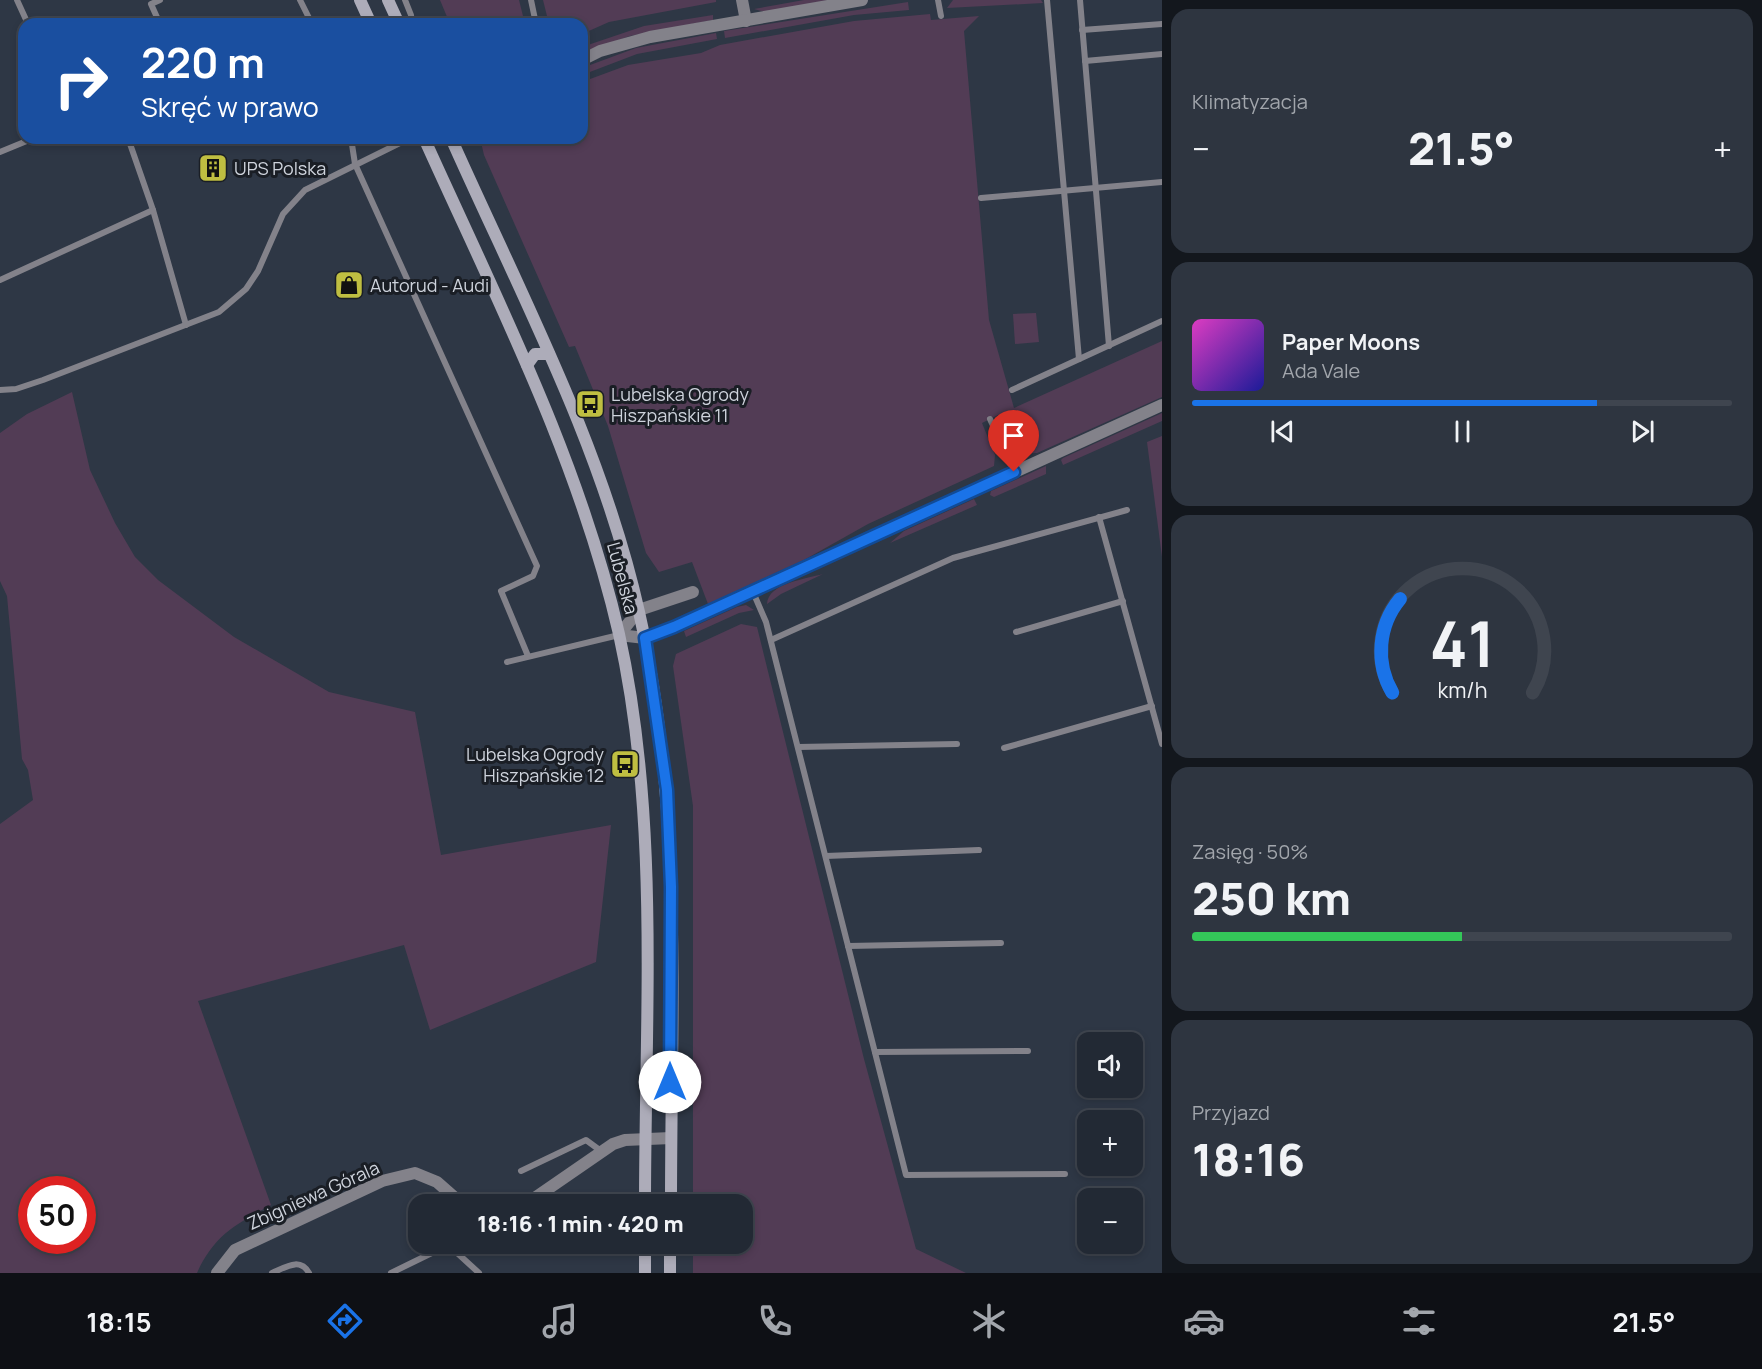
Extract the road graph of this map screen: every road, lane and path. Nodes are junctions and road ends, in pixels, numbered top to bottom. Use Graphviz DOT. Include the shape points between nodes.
graph roads {
  1 [pos="17,0"];
  2 [pos="160,0"];
  3 [pos="300,0"];
  4 [pos="360,0"];
  5 [pos="388,0"];
  6 [pos="405,0"];
  7 [pos="531,0"];
  8 [pos="742,0"];
  9 [pos="862,0"];
  10 [pos="938,0"];
  11 [pos="1047,0"];
  12 [pos="1080,0"];
  13 [pos="941,16"];
  14 [pos="25,18"];
  15 [pos="158,18"];
  16 [pos="309,18"];
  17 [pos="368,18"];
  18 [pos="396,18"];
  19 [pos="411,18"];
  20 [pos="535,18"];
  21 [pos="746,21"];
  22 [pos="1162,24"];
  23 [pos="1082,30"];
  24 [pos="1162,54"];
  25 [pos="588,57"];
  26 [pos="1085,61"];
  27 [pos="19,144"];
  28 [pos="130,144"];
  29 [pos="352,144"];
  30 [pos="398,144"];
  31 [pos="427,144"];
  32 [pos="454,144"];
  33 [pos="0,152"];
  34 [pos="355,164"];
  35 [pos="1162,182"];
  36 [pos="1096,188"];
  37 [pos="1064,191"];
  38 [pos="981,198"];
  39 [pos="153,210"];
  40 [pos="0,280"];
  41 [pos="1162,321"];
  42 [pos="186,325"];
  43 [pos="1109,346"];
  44 [pos="549,354"];
  45 [pos="1078,360"];
  46 [pos="527,365"];
  47 [pos="0,390"];
  48 [pos="1012,390"];
  49 [pos="1162,405"];
  50 [pos="990,418"];
  51 [pos="1014,472"];
  52 [pos="1127,510"];
  53 [pos="1100,518"];
  54 [pos="693,592"];
  55 [pos="753,592"];
  56 [pos="1123,602"];
  57 [pos="639,610"];
  58 [pos="1016,632"];
  59 [pos="619,635"];
  60 [pos="645,638"];
  61 [pos="771,640"];
  62 [pos="528,656"];
  63 [pos="507,662"];
  64 [pos="1152,706"];
  65 [pos="957,744"];
  66 [pos="1162,744"];
  67 [pos="798,747"];
  68 [pos="1004,748"];
  69 [pos="979,850"];
  70 [pos="826,855"];
  71 [pos="1001,943"];
  72 [pos="849,946"];
  73 [pos="1028,1050"];
  74 [pos="875,1052"];
  75 [pos="645,1138"];
  76 [pos="671,1138"];
  77 [pos="602,1152"];
  78 [pos="521,1171"];
  79 [pos="1065,1174"];
  80 [pos="451,1194"];
  81 [pos="541,1194"];
  82 [pos="645,1194"];
  83 [pos="670,1194"];
  84 [pos="430,1254"];
  85 [pos="458,1254"];
  86 [pos="645,1254"];
  87 [pos="670,1254"];
  88 [pos="217,1273"];
  89 [pos="272,1273"];
  90 [pos="309,1273"];
  91 [pos="391,1273"];
  92 [pos="479,1273"];
  93 [pos="645,1273"];
  94 [pos="670,1273"];
  1 -- 14 [label="lane"];
  2 -- 15 [label="lane" via="152,4"];
  3 -- 16 [label="lane"];
  4 -- 17 [label="main road"];
  5 -- 18 [label="main road"];
  6 -- 19 [label="lane"];
  7 -- 20 [label="lane"];
  8 -- 21 [label="street"];
  9 -- 21 [label="street"];
  10 -- 13 [label="lane"];
  11 -- 37 [label="lane"];
  12 -- 23 [label="lane"];
  21 -- 25 [label="street" via="650,37"];
  22 -- 23 [label="lane"];
  23 -- 26 [label="lane"];
  24 -- 26 [label="lane"];
  26 -- 36 [label="lane"];
  27 -- 33 [label="lane"];
  28 -- 39 [label="lane"];
  29 -- 34 [label="lane"];
  30 -- 34 [label="lane"];
  31 -- 46 [label="main road, Lubelska"];
  32 -- 44 [label="main road, Lubelska"];
  34 -- 42 [label="lane" via="305,190 291,202 246,289 219,312"];
  34 -- 62 [label="lane" via="537,566 533,576 501,591"];
  35 -- 36 [label="lane"];
  36 -- 37 [label="lane"];
  36 -- 43 [label="lane"];
  37 -- 38 [label="lane"];
  37 -- 45 [label="lane"];
  39 -- 40 [label="lane"];
  39 -- 42 [label="lane"];
  41 -- 43 [label="lane"];
  42 -- 47 [label="lane" via="43,380"];
  43 -- 45 [label="lane"];
  44 -- 46 [label="main road" via="535,354"];
  44 -- 57 [label="main road, Lubelska" via="604,489"];
  45 -- 48 [label="lane"];
  46 -- 59 [label="main road, Lubelska" via="576,484"];
  49 -- 51 [label="street"];
  50 -- 51 [label="lane"];
  51 -- 55 [label="street"];
  52 -- 53 [label="lane"];
  53 -- 56 [label="lane"];
  53 -- 61 [label="lane" via="953,558"];
  54 -- 57 [label="street"];
  55 -- 60 [label="street"];
  55 -- 61 [label="lane"];
  56 -- 58 [label="lane"];
  56 -- 64 [label="lane"];
  57 -- 59 [label="street"];
  57 -- 60 [label="main road, Lubelska"];
  59 -- 60 [label="street"];
  59 -- 62 [label="lane"];
  59 -- 75 [label="main road, Lubelska" via="638,752 644,830"];
  60 -- 76 [label="main road, Lubelska" via="657,710 669,834"];
  61 -- 67 [label="lane"];
  62 -- 63 [label="lane"];
  64 -- 66 [label="lane"];
  64 -- 68 [label="lane"];
  65 -- 67 [label="lane"];
  67 -- 70 [label="lane"];
  69 -- 70 [label="lane"];
  70 -- 72 [label="lane"];
  71 -- 72 [label="lane"];
  72 -- 74 [label="lane"];
  73 -- 74 [label="lane"];
  74 -- 79 [label="lane" via="906,1176"];
  75 -- 76 [label="street"];
  75 -- 77 [label="street" via="625,1140"];
  75 -- 82 [label="main road, Lubelska"];
  76 -- 83 [label="main road, Lubelska"];
  77 -- 78 [label="lane" via="586,1140"];
  77 -- 81 [label="street"];
  80 -- 88 [label="street, Zbigniewa Górala" via="437,1182 415,1173 382,1181 235,1250"];
  84 -- 91 [label="lane"];
  85 -- 92 [label="lane"];
  86 -- 93 [label="main road"];
  87 -- 94 [label="main road"];
  89 -- 90 [label="lane" via="296,1263"];
}
